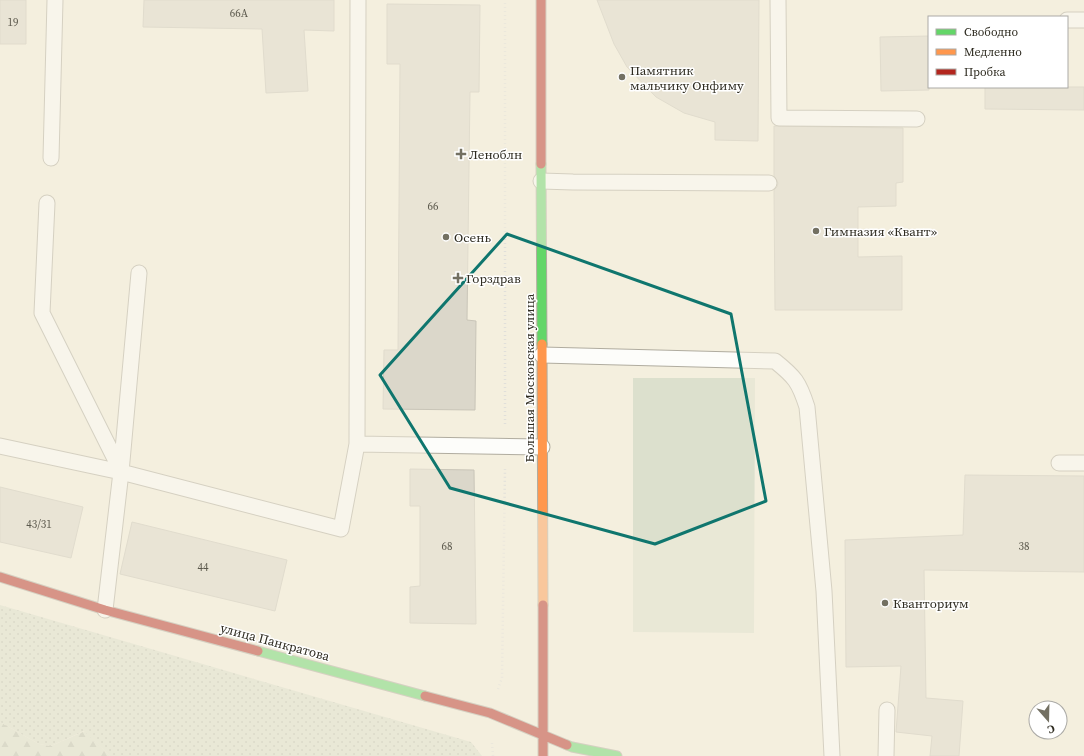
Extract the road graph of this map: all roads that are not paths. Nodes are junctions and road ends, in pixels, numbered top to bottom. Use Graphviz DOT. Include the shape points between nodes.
graph roads {
  1 [pos="55,0"];
  2 [pos="358,0"];
  3 [pos="541,0"];
  4 [pos="778,0"];
  5 [pos="1068,20"];
  6 [pos="1084,20"];
  7 [pos="917,119"];
  8 [pos="51,158"];
  9 [pos="541,181"];
  10 [pos="768,183"];
  11 [pos="47,203"];
  12 [pos="138,273"];
  13 [pos="542,355"];
  14 [pos="357,444"];
  15 [pos="0,446"];
  16 [pos="542,447"];
  17 [pos="1059,463"];
  18 [pos="1084,463"];
  19 [pos="121,472"];
  20 [pos="0,577"];
  21 [pos="105,610"];
  22 [pos="887,710"];
  23 [pos="543,734"];
  24 [pos="543,756"];
  25 [pos="617,756"];
  26 [pos="832,756"];
  27 [pos="886,756"];
  1 -- 8 [label="lane"];
  2 -- 14 [label="lane"];
  3 -- 9 [label="main road, Большая Московская улица"];
  4 -- 7 [label="lane" via="779,118"];
  5 -- 6 [label="lane"];
  9 -- 10 [label="lane"];
  9 -- 13 [label="main road, Большая Московская улица"];
  11 -- 19 [label="lane" via="42,313"];
  12 -- 19 [label="lane"];
  13 -- 16 [label="main road, Большая Московская улица"];
  13 -- 26 [label="lane" via="775,361 792,374 802,389 807,407 824,591"];
  14 -- 16 [label="lane"];
  14 -- 19 [label="lane" via="341,529"];
  15 -- 19 [label="lane"];
  16 -- 23 [label="main road, Большая Московская улица"];
  17 -- 18 [label="lane"];
  19 -- 21 [label="lane"];
  20 -- 21 [label="main road, улица Панкратова"];
  21 -- 23 [label="main road, улица Панкратова" via="490,713"];
  22 -- 27 [label="lane"];
  23 -- 24 [label="main road, Большая Московская улица"];
  23 -- 25 [label="main road, улица Панкратова" via="572,747"];
}
